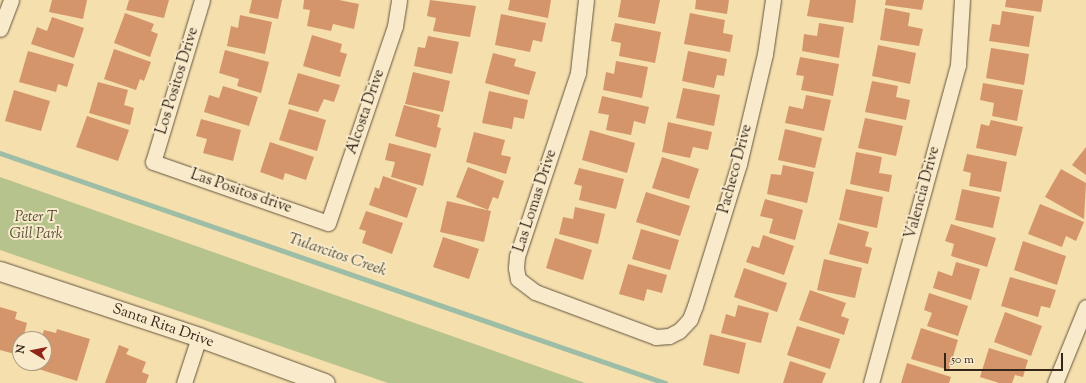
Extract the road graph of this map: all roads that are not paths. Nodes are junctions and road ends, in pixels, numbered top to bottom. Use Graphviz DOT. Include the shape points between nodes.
graph roads {
  1 [pos="11,0"];
  2 [pos="202,0"];
  3 [pos="400,0"];
  4 [pos="586,0"];
  5 [pos="773,0"];
  6 [pos="962,0"];
  7 [pos="0,29"];
  8 [pos="154,162"];
  9 [pos="328,223"];
  10 [pos="0,271"];
  11 [pos="1086,307"];
  12 [pos="680,331"];
  13 [pos="199,338"];
  14 [pos="184,383"];
  15 [pos="325,383"];
  16 [pos="871,383"];
  17 [pos="1054,383"];
  1 -- 7 [label="street"];
  2 -- 8 [label="street, Los Positos Drive"];
  3 -- 9 [label="street, Alcosta Drive" via="395,26"];
  4 -- 12 [label="street, Las Lomas Drive" via="578,73 517,256 518,279 535,292 656,337 669,336"];
  5 -- 12 [label="street, Pacheco Drive" via="765,54 739,164 695,306 690,319"];
  6 -- 16 [label="street, Valencia Drive" via="958,65"];
  8 -- 9 [label="street, Las Positos drive"];
  10 -- 13 [label="street, Santa Rita Drive"];
  11 -- 17 [label="street"];
  13 -- 14 [label="street"];
  13 -- 15 [label="street, Santa Rita Drive"];
}
